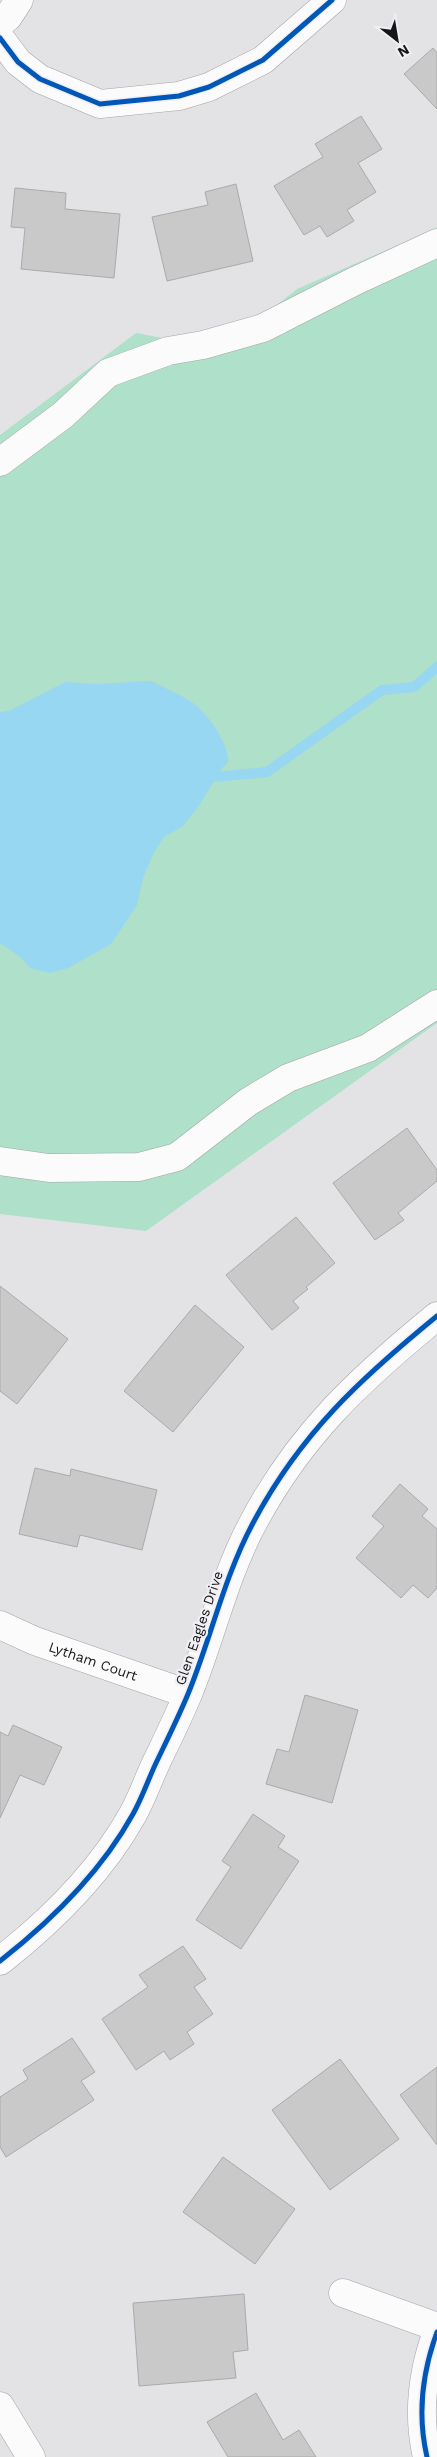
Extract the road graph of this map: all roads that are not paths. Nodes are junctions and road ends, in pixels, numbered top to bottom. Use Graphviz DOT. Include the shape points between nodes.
graph roads {
  1 [pos="19,0"];
  2 [pos="332,0"];
  3 [pos="0,23"];
  4 [pos="0,38"];
  5 [pos="437,243"];
  6 [pos="0,462"];
  7 [pos="437,1004"];
  8 [pos="0,1161"];
  9 [pos="437,1316"];
  10 [pos="0,1625"];
  11 [pos="188,1694"];
  12 [pos="0,1961"];
  13 [pos="343,2293"];
  14 [pos="437,2327"];
  15 [pos="437,2332"];
  16 [pos="0,2406"];
  17 [pos="31,2457"];
  18 [pos="427,2457"];
  1 -- 3 [label="street"];
  2 -- 4 [label="street" via="262,60 209,87 179,96 100,104 40,79 18,62"];
  5 -- 6 [label="street" via="263,328 168,351 108,373 63,415"];
  7 -- 8 [label="street" via="368,1048 288,1078 248,1102 177,1157 140,1167 49,1168"];
  9 -- 11 [label="street, Glen Eagles Drive" via="378,1364 333,1408 275,1485 234,1562"];
  10 -- 11 [label="street, Lytham Court" via="35,1641"];
  11 -- 12 [label="street, Glen Eagles Drive" via="132,1814 103,1858 35,1934"];
  13 -- 14 [label="street"];
  15 -- 18 [label="street" via="429,2356 421,2407"];
  16 -- 17 [label="street"];
}
